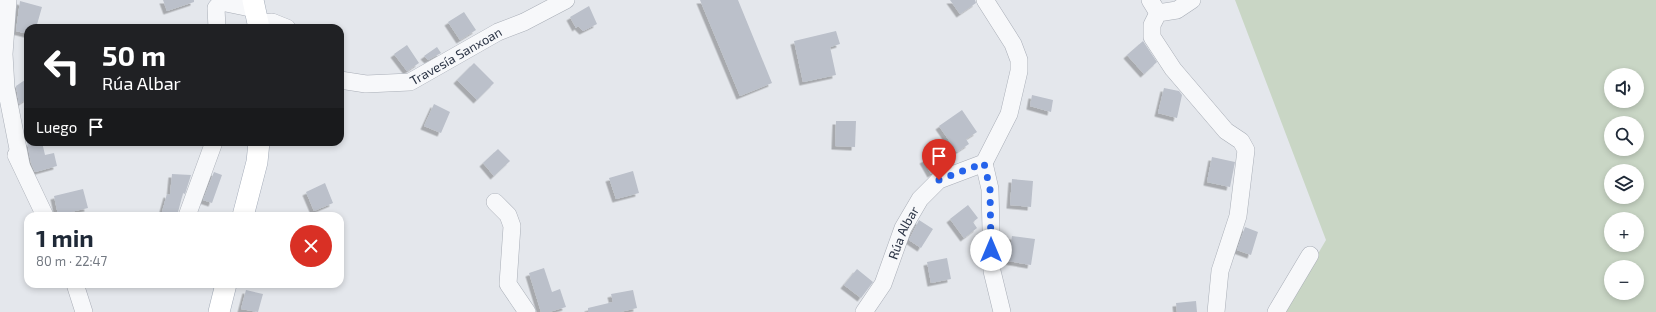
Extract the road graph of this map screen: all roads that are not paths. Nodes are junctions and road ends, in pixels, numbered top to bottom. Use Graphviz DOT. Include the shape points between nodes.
graph roads {
  1 [pos="8,0"];
  2 [pos="566,0"];
  3 [pos="985,0"];
  4 [pos="1192,0"];
  5 [pos="1154,6"];
  6 [pos="256,15"];
  7 [pos="217,24"];
  8 [pos="277,24"];
  9 [pos="344,81"];
  10 [pos="0,125"];
  11 [pos="213,146"];
  12 [pos="259,146"];
  13 [pos="984,163"];
  14 [pos="21,164"];
  15 [pos="495,202"];
  16 [pos="43,212"];
  17 [pos="188,212"];
  18 [pos="244,212"];
  19 [pos="1310,255"];
  20 [pos="76,288"];
  21 [pos="225,288"];
  22 [pos="84,312"];
  23 [pos="219,312"];
  24 [pos="527,312"];
  25 [pos="864,312"];
  26 [pos="1002,312"];
  27 [pos="1216,312"];
  28 [pos="1276,312"];
  1 -- 14 [label="street" via="4,54 6,88"];
  2 -- 9 [label="street, Travesía Sanxoan" via="498,32 410,82 366,84"];
  3 -- 13 [label="street" via="1013,44 1019,60 1019,71 1010,114"];
  4 -- 5 [label="street" via="1177,10"];
  5 -- 27 [label="street" via="1152,37 1173,69 1226,131 1241,141 1246,150 1238,216 1220,271"];
  6 -- 7 [label="street" via="221,2 216,8"];
  6 -- 8 [label="street"];
  10 -- 14 [label="street"];
  11 -- 17 [label="street"];
  12 -- 18 [label="main road"];
  13 -- 25 [label="street, Rúa Albar" via="939,180 920,199 903,228 883,284"];
  13 -- 26 [label="street" via="990,189 992,271"];
  14 -- 16 [label="street"];
  15 -- 24 [label="street" via="508,215 512,226 508,284"];
  19 -- 28 [label="street"];
  20 -- 22 [label="street"];
  21 -- 23 [label="main road"];
}
